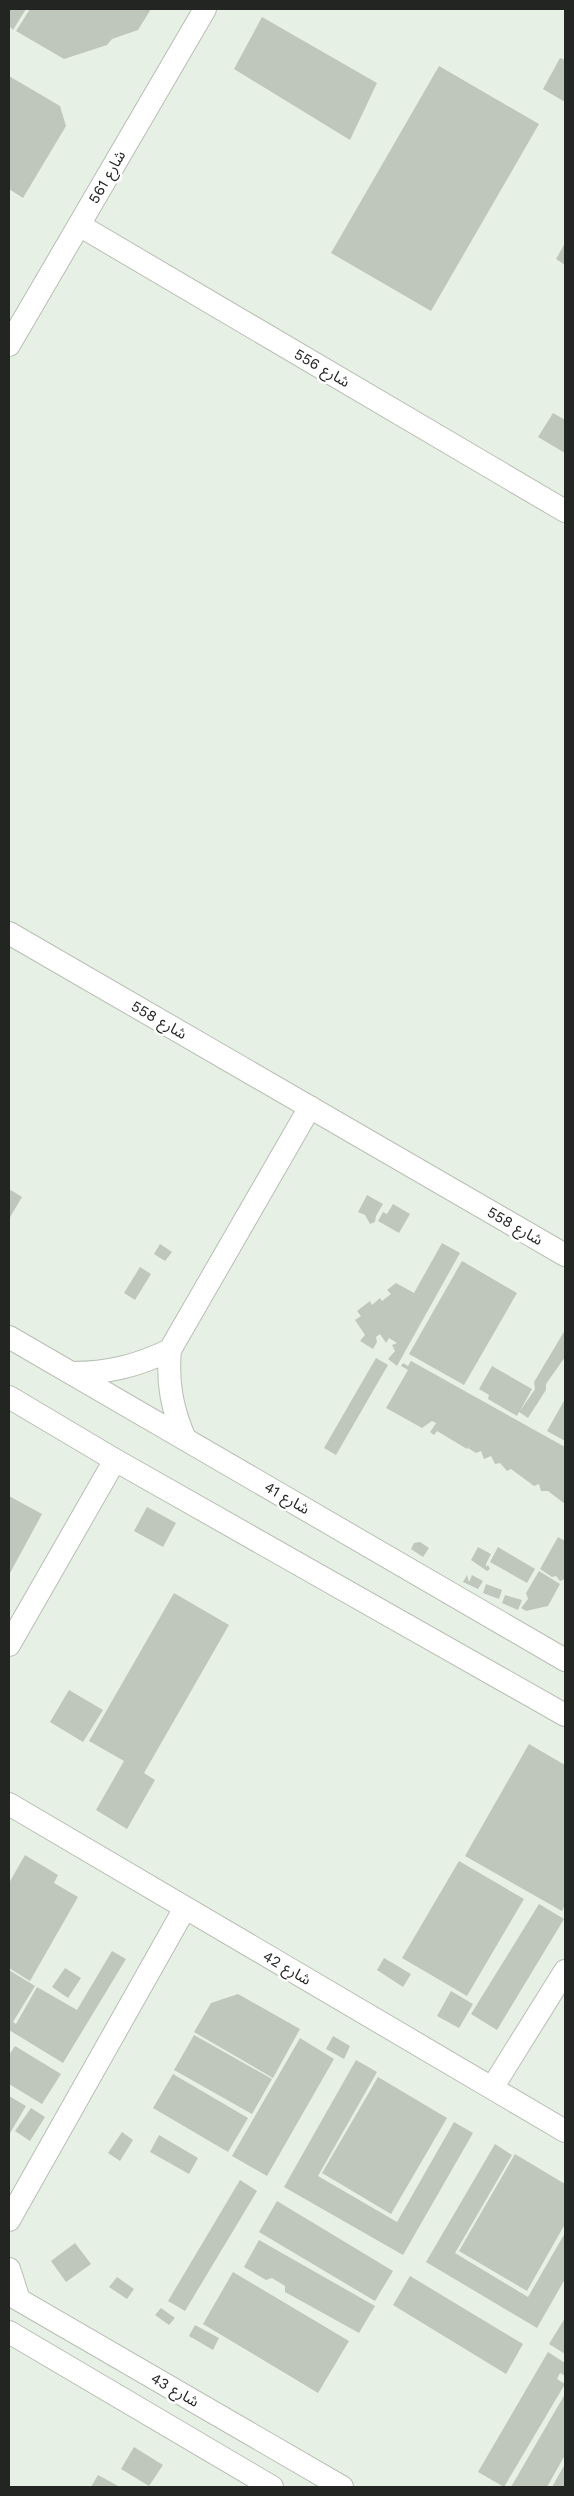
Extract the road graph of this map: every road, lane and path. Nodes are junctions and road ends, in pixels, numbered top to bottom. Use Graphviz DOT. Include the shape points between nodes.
graph roads {
  1 [pos="205,9"];
  2 [pos="79,226"];
  3 [pos="9,345"];
  4 [pos="565,511"];
  5 [pos="9,933"];
  6 [pos="310,1107"];
  7 [pos="565,1255"];
  8 [pos="9,1337"];
  9 [pos="170,1350"];
  10 [pos="71,1373"];
  11 [pos="9,1397"];
  12 [pos="186,1439"];
  13 [pos="115,1460"];
  14 [pos="9,1646"];
  15 [pos="565,1660"];
  16 [pos="565,1715"];
  17 [pos="9,1804"];
  18 [pos="185,1908"];
  19 [pos="565,1970"];
  20 [pos="492,2088"];
  21 [pos="565,2131"];
  22 [pos="9,2220"];
  23 [pos="9,2269"];
  24 [pos="14,2297"];
  25 [pos="9,2332"];
  26 [pos="270,2486"];
  27 [pos="342,2487"];
  1 -- 2 [label="street, شارع 561"];
  2 -- 3 [label="street, شارع 561"];
  2 -- 4 [label="street, شارع 556"];
  5 -- 6 [label="street, شارع 558"];
  6 -- 7 [label="street, شارع 558"];
  6 -- 9 [label="street"];
  8 -- 10 [label="street, شارع 41"];
  9 -- 10 [label="street" via="122,1369"];
  9 -- 12 [label="street" via="170,1396"];
  10 -- 12 [label="street, شارع 41"];
  11 -- 13 [label="street"];
  12 -- 15 [label="street, شارع 41"];
  13 -- 14 [label="street"];
  13 -- 16 [label="street"];
  17 -- 18 [label="street, شارع 42"];
  18 -- 20 [label="street, شارع 42"];
  18 -- 22 [label="street"];
  19 -- 20 [label="street"];
  20 -- 21 [label="street, شارع 42"];
  23 -- 24 [label="street"];
  24 -- 27 [label="street, شارع 43"];
  25 -- 26 [label="street"];
}
